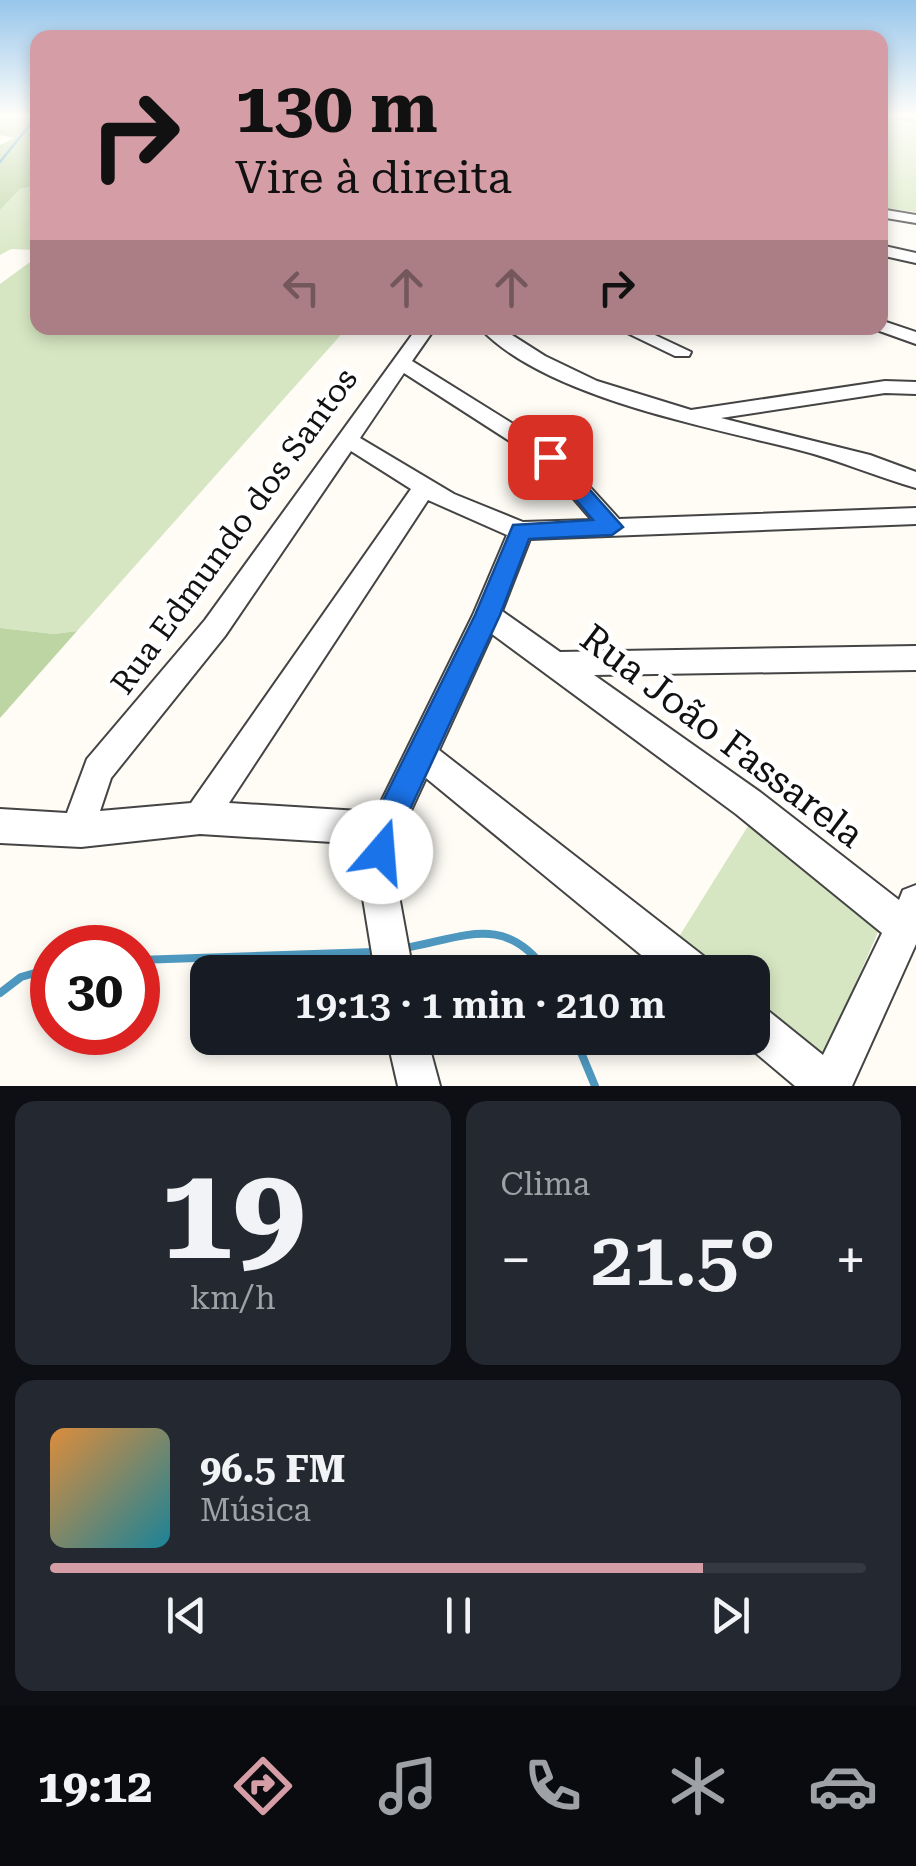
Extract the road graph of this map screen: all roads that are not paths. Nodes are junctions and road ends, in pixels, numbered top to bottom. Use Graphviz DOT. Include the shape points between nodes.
graph roads {
  1 [pos="888,214"];
  2 [pos="916,219"];
  3 [pos="888,252"];
  4 [pos="916,258"];
  5 [pos="888,329"];
  6 [pos="421,335"];
  7 [pos="499,335"];
  8 [pos="642,335"];
  9 [pos="916,338"];
  10 [pos="682,352"];
  11 [pos="400,362"];
  12 [pos="916,388"];
  13 [pos="686,417"];
  14 [pos="345,438"];
  15 [pos="916,480"];
  16 [pos="424,488"];
  17 [pos="916,516"];
  18 [pos="612,527"];
  19 [pos="521,531"];
  20 [pos="488,615"];
  21 [pos="916,658"];
  22 [pos="560,664"];
  23 [pos="421,756"];
  24 [pos="200,818"];
  25 [pos="0,826"];
  26 [pos="81,830"];
  27 [pos="384,830"];
  28 [pos="910,915"];
  29 [pos="392,955"];
  30 [pos="671,955"];
  31 [pos="770,1039"];
  32 [pos="412,1055"];
  33 [pos="419,1086"];
  34 [pos="828,1086"];
  1 -- 2 [label="street"];
  3 -- 4 [label="street"];
  5 -- 9 [label="street"];
  6 -- 11 [label="street, Rua Edmundo dos Santos"];
  7 -- 13 [label="street" via="592,388"];
  8 -- 10 [label="street"];
  11 -- 14 [label="street, Rua Edmundo dos Santos"];
  11 -- 18 [label="street" via="550,457"];
  12 -- 13 [label="street"];
  13 -- 15 [label="street" via="862,460"];
  14 -- 16 [label="street"];
  14 -- 26 [label="street, Rua Edmundo dos Santos" via="208,637 98,770"];
  16 -- 19 [label="street"];
  16 -- 24 [label="street"];
  17 -- 18 [label="street"];
  18 -- 19 [label="street"];
  19 -- 20 [label="street"];
  20 -- 22 [label="street, Rua João Fassarela"];
  20 -- 23 [label="street"];
  21 -- 22 [label="street"];
  22 -- 28 [label="street, Rua João Fassarela"];
  23 -- 27 [label="street"];
  23 -- 30 [label="street"];
  24 -- 26 [label="street"];
  24 -- 27 [label="street"];
  25 -- 26 [label="street"];
  27 -- 29 [label="street" via="377,874"];
  28 -- 34 [label="street"];
  31 -- 34 [label="street"];
  32 -- 33 [label="street"];
}
